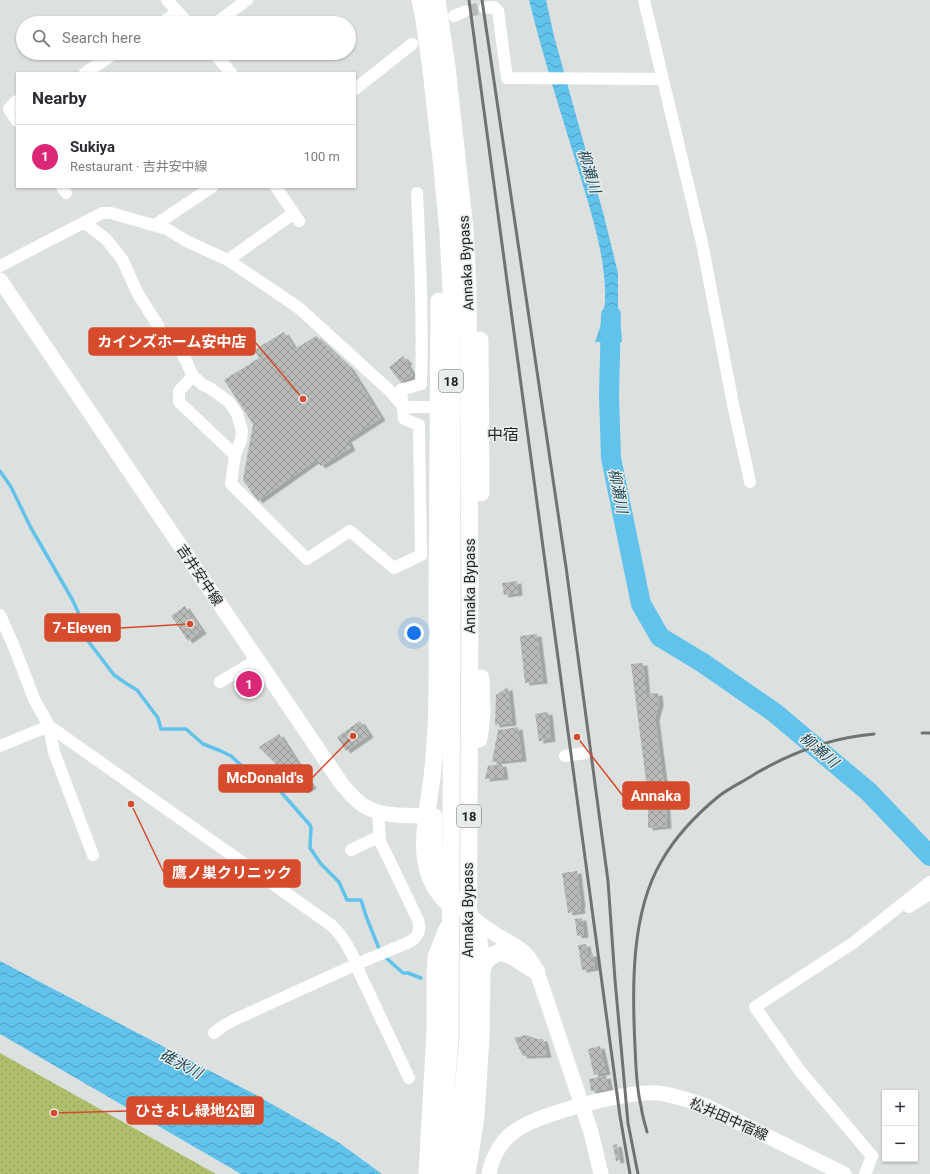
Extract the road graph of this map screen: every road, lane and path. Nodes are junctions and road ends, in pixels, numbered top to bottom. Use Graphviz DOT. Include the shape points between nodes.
graph roads {
  1 [pos="167,0"];
  2 [pos="247,0"];
  3 [pos="420,0"];
  4 [pos="437,0"];
  5 [pos="644,0"];
  6 [pos="485,8"];
  7 [pos="466,11"];
  8 [pos="178,12"];
  9 [pos="172,16"];
  10 [pos="182,16"];
  11 [pos="225,16"];
  12 [pos="454,16"];
  13 [pos="412,44"];
  14 [pos="104,60"];
  15 [pos="220,60"];
  16 [pos="86,72"];
  17 [pos="230,72"];
  18 [pos="663,79"];
  19 [pos="356,88"];
  20 [pos="16,101"];
  21 [pos="16,120"];
  22 [pos="442,168"];
  23 [pos="210,188"];
  24 [pos="277,188"];
  25 [pos="417,193"];
  26 [pos="86,223"];
  27 [pos="155,225"];
  28 [pos="465,230"];
  29 [pos="228,260"];
  30 [pos="0,266"];
  31 [pos="0,280"];
  32 [pos="193,376"];
  33 [pos="404,407"];
  34 [pos="438,407"];
  35 [pos="235,455"];
  36 [pos="750,482"];
  37 [pos="0,615"];
  38 [pos="257,660"];
  39 [pos="220,682"];
  40 [pos="481,683"];
  41 [pos="437,686"];
  42 [pos="49,726"];
  43 [pos="0,746"];
  44 [pos="586,753"];
  45 [pos="565,756"];
  46 [pos="378,812"];
  47 [pos="430,816"];
  48 [pos="475,828"];
  49 [pos="380,836"];
  50 [pos="351,850"];
  51 [pos="93,855"];
  52 [pos="930,882"];
  53 [pos="930,894"];
  54 [pos="455,910"];
  55 [pos="475,919"];
  56 [pos="884,919"];
  57 [pos="357,964"];
  58 [pos="482,970"];
  59 [pos="537,972"];
  60 [pos="214,1033"];
  61 [pos="409,1078"];
  62 [pos="427,1174"];
  63 [pos="440,1174"];
  64 [pos="454,1174"];
  65 [pos="467,1174"];
  66 [pos="488,1174"];
  67 [pos="601,1174"];
  68 [pos="844,1174"];
  69 [pos="865,1174"];
  1 -- 8 [label="street"];
  2 -- 11 [label="street"];
  3 -- 22 [label="highway, Annaka Bypass / 18"];
  4 -- 28 [label="highway, Annaka Bypass / 18"];
  5 -- 18 [label="street"];
  6 -- 18 [label="street" via="494,7 498,11 507,78"];
  7 -- 12 [label="street"];
  8 -- 9 [label="street"];
  8 -- 10 [label="street"];
  13 -- 19 [label="street"];
  14 -- 16 [label="street"];
  15 -- 17 [label="street"];
  18 -- 36 [label="street" via="702,244"];
  20 -- 21 [label="street" via="9,109"];
  22 -- 34 [label="highway"];
  22 -- 63 [label="highway, Annaka Bypass / 18" via="451,290 452,594 450,1036"];
  23 -- 27 [label="street"];
  24 -- 29 [label="street" via="296,217"];
  25 -- 33 [label="street" via="422,296 421,384 401,390"];
  26 -- 27 [label="street" via="102,213 111,213"];
  26 -- 30 [label="street"];
  26 -- 32 [label="street" via="106,239 122,259 138,294 162,335 180,348"];
  27 -- 29 [label="street"];
  28 -- 40 [label="highway" via="480,334"];
  28 -- 64 [label="highway, Annaka Bypass / 18" via="468,290 470,595 468,1037"];
  29 -- 33 [label="street" via="299,308 389,390"];
  31 -- 38 [label="main road, 吉井安中線"];
  32 -- 35 [label="street" via="229,402 237,414 242,431"];
  32 -- 35 [label="street" via="179,391 180,402"];
  33 -- 34 [label="street"];
  33 -- 35 [label="street" via="404,419 419,425 421,555 394,568 350,531 307,560 231,484"];
  34 -- 41 [label="highway"];
  37 -- 42 [label="street" via="34,699"];
  38 -- 39 [label="street"];
  38 -- 46 [label="main road, 吉井安中線" via="341,783 356,800"];
  40 -- 41 [label="highway"];
  40 -- 47 [label="highway" via="482,714 475,754 466,771"];
  41 -- 47 [label="highway"];
  42 -- 43 [label="street"];
  42 -- 51 [label="street" via="54,752"];
  42 -- 57 [label="street" via="332,925 341,935"];
  44 -- 45 [label="street"];
  46 -- 47 [label="main road, 吉井安中線"];
  46 -- 49 [label="street"];
  47 -- 48 [label="street"];
  47 -- 54 [label="main road" via="423,842 428,875 438,894"];
  47 -- 55 [label="main road" via="440,875 450,894"];
  49 -- 50 [label="street"];
  49 -- 57 [label="street" via="380,841 415,913 420,931 407,944"];
  52 -- 56 [label="street"];
  53 -- 56 [label="street"];
  54 -- 55 [label="main road"];
  54 -- 62 [label="highway" via="436,957 435,1031"];
  55 -- 58 [label="highway"];
  55 -- 59 [label="main road" via="517,947 529,958"];
  56 -- 69 [label="street" via="854,943 755,1007 800,1071 872,1156"];
  57 -- 60 [label="street" via="238,1018"];
  57 -- 61 [label="street"];
  58 -- 59 [label="highway" via="484,961 500,952 510,955"];
  58 -- 65 [label="highway" via="476,1117"];
  59 -- 67 [label="main road" via="591,1132"];
  66 -- 68 [label="main road, 松井田中宿線" via="494,1156 504,1141 514,1131 530,1122 571,1108 632,1095 657,1093 708,1107"];
}
